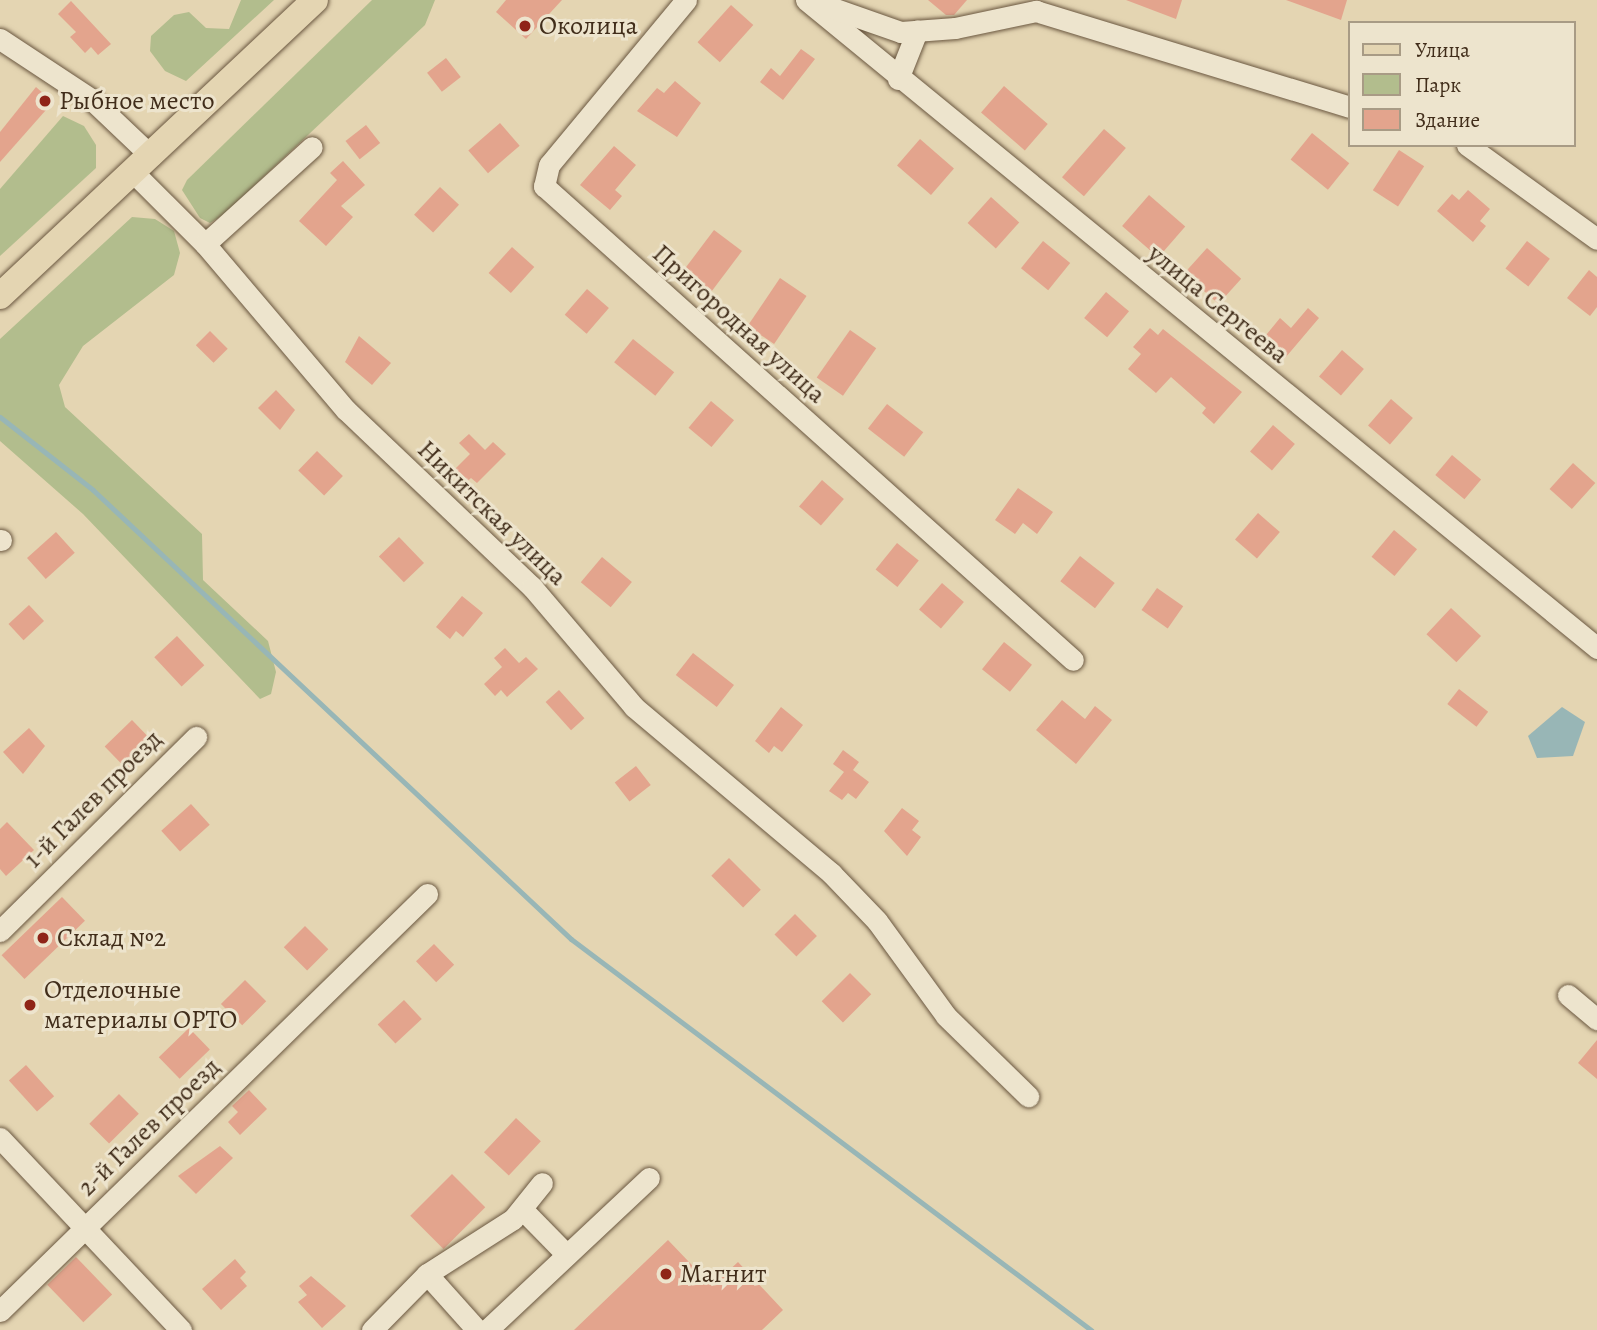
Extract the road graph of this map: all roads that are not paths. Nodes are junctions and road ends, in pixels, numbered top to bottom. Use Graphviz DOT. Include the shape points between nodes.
graph roads {
  1 [pos="315,0"];
  2 [pos="686,0"];
  3 [pos="808,0"];
  4 [pos="1023,0"];
  5 [pos="987,21"];
  6 [pos="917,30"];
  7 [pos="0,39"];
  8 [pos="898,79"];
  9 [pos="1348,106"];
  10 [pos="1470,147"];
  11 [pos="312,148"];
  12 [pos="142,164"];
  13 [pos="1597,239"];
  14 [pos="205,244"];
  15 [pos="0,296"];
  16 [pos="1597,648"];
  17 [pos="1073,660"];
  18 [pos="196,737"];
  19 [pos="427,894"];
  20 [pos="0,931"];
  21 [pos="1569,995"];
  22 [pos="1597,1019"];
  23 [pos="1028,1096"];
  24 [pos="0,1139"];
  25 [pos="649,1178"];
  26 [pos="542,1183"];
  27 [pos="522,1209"];
  28 [pos="86,1229"];
  29 [pos="567,1255"];
  30 [pos="427,1274"];
  31 [pos="0,1311"];
  32 [pos="181,1330"];
  33 [pos="372,1330"];
  34 [pos="477,1330"];
  35 [pos="487,1330"];
  1 -- 12 [label="main road"];
  2 -- 17 [label="street, Пригородная улица" via="549,165 544,186"];
  3 -- 6 [label="street" via="901,32"];
  3 -- 8 [label="street, улица Сергеева"];
  4 -- 5 [label="street"];
  5 -- 6 [label="street"];
  5 -- 9 [label="street" via="1036,11"];
  6 -- 8 [label="street"];
  7 -- 12 [label="street, Никитская улица" via="91,99"];
  8 -- 16 [label="street, улица Сергеева"];
  10 -- 13 [label="street"];
  11 -- 14 [label="street"];
  12 -- 14 [label="street, Никитская улица"];
  12 -- 15 [label="main road"];
  14 -- 23 [label="street, Никитская улица" via="346,410 533,587 634,707 831,873 877,921 946,1016"];
  18 -- 20 [label="street, 1-й Галев проезд"];
  19 -- 28 [label="street, 2-й Галев проезд"];
  21 -- 22 [label="street"];
  24 -- 28 [label="street"];
  25 -- 29 [label="street"];
  26 -- 27 [label="street"];
  27 -- 29 [label="street"];
  27 -- 30 [label="street"];
  28 -- 31 [label="street, 2-й Галев проезд"];
  28 -- 32 [label="street"];
  29 -- 35 [label="street"];
  30 -- 33 [label="street"];
  30 -- 34 [label="street"];
}
